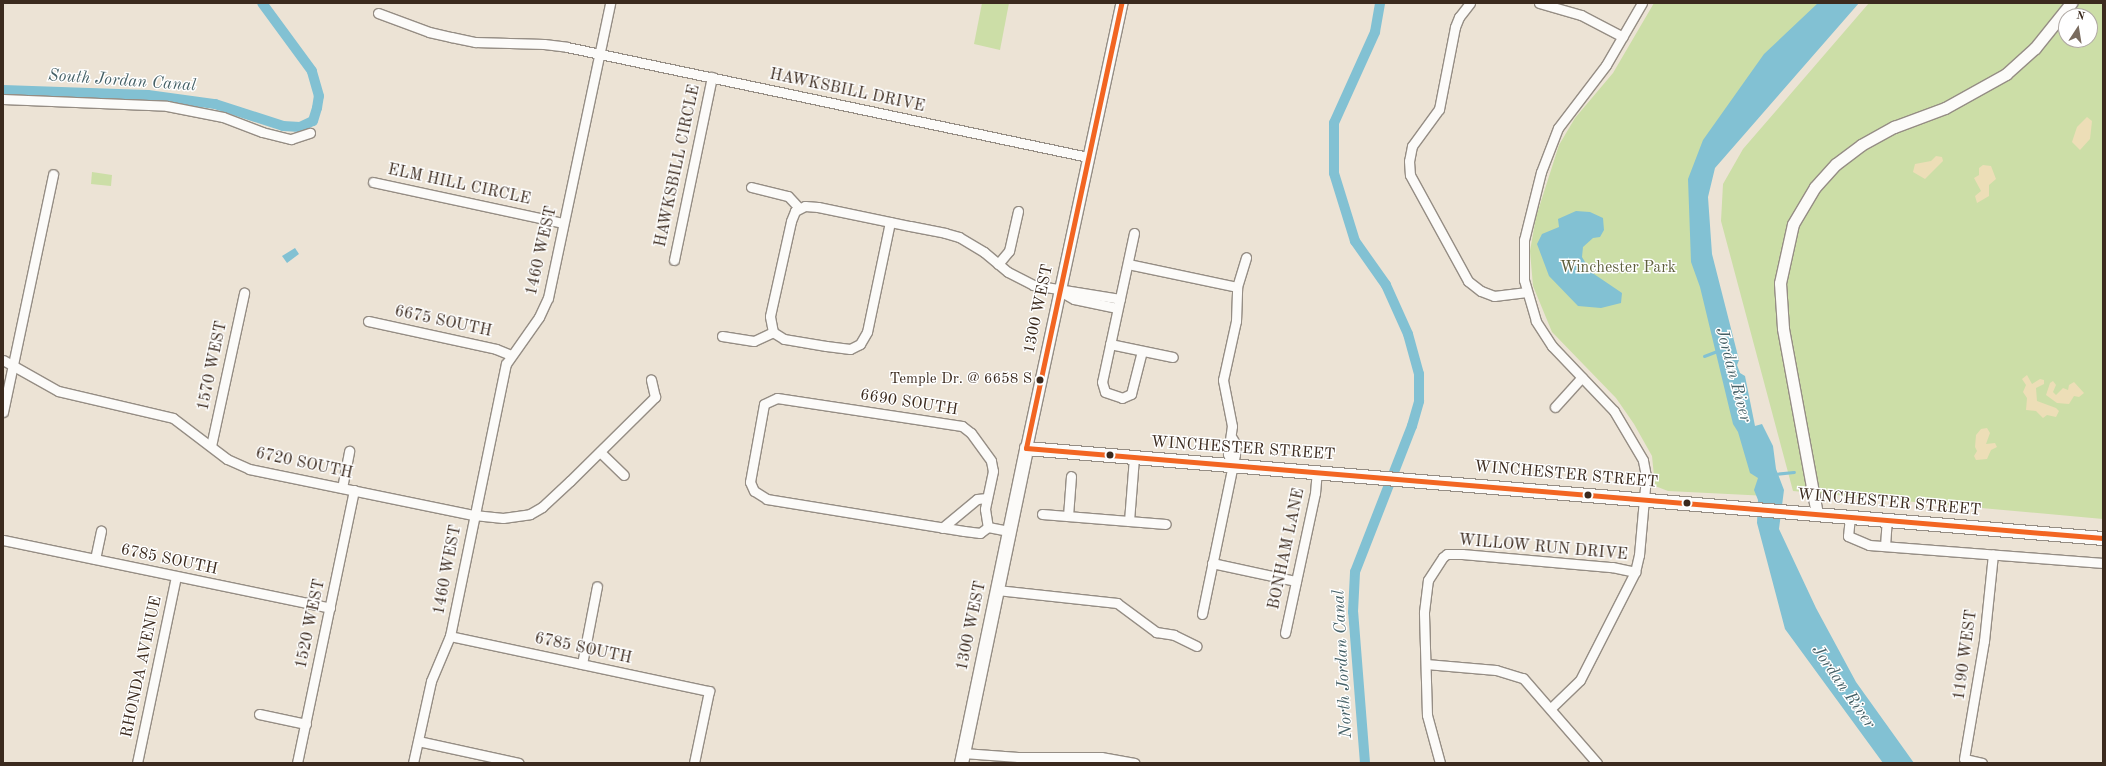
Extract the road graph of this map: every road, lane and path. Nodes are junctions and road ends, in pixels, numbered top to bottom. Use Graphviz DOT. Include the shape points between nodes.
graph roads {
  1 [pos="610,3"];
  2 [pos="1121,3"];
  3 [pos="1470,3"];
  4 [pos="1539,3"];
  5 [pos="1642,3"];
  6 [pos="2071,3"];
  7 [pos="378,13"];
  8 [pos="1622,38"];
  9 [pos="599,54"];
  10 [pos="712,77"];
  11 [pos="3,99"];
  12 [pos="310,133"];
  13 [pos="1088,157"];
  14 [pos="53,174"];
  15 [pos="373,182"];
  16 [pos="751,187"];
  17 [pos="800,208"];
  18 [pos="1018,211"];
  19 [pos="563,222"];
  20 [pos="890,222"];
  21 [pos="1134,233"];
  22 [pos="1246,257"];
  23 [pos="674,260"];
  24 [pos="998,264"];
  25 [pos="1128,264"];
  26 [pos="1237,287"];
  27 [pos="1060,291"];
  28 [pos="1527,292"];
  29 [pos="244,293"];
  30 [pos="1120,299"];
  31 [pos="1118,308"];
  32 [pos="368,321"];
  33 [pos="773,332"];
  34 [pos="722,336"];
  35 [pos="1110,344"];
  36 [pos="1142,351"];
  37 [pos="511,355"];
  38 [pos="1173,357"];
  39 [pos="3,360"];
  40 [pos="13,365"];
  41 [pos="1582,377"];
  42 [pos="651,379"];
  43 [pos="1555,407"];
  44 [pos="3,412"];
  45 [pos="211,446"];
  46 [pos="1026,448"];
  47 [pos="349,451"];
  48 [pos="600,452"];
  49 [pos="1134,457"];
  50 [pos="1232,464"];
  51 [pos="1317,471"];
  52 [pos="624,475"];
  53 [pos="1071,476"];
  54 [pos="342,488"];
  55 [pos="354,490"];
  56 [pos="987,498"];
  57 [pos="1644,499"];
  58 [pos="1042,514"];
  59 [pos="1817,514"];
  60 [pos="474,515"];
  61 [pos="1068,516"];
  62 [pos="1850,517"];
  63 [pos="1887,520"];
  64 [pos="1129,521"];
  65 [pos="1166,524"];
  66 [pos="988,527"];
  67 [pos="942,528"];
  68 [pos="101,531"];
  69 [pos="1009,531"];
  70 [pos="2103,538"];
  71 [pos="3,540"];
  72 [pos="1885,546"];
  73 [pos="1993,554"];
  74 [pos="96,560"];
  75 [pos="1212,563"];
  76 [pos="2103,563"];
  77 [pos="1635,572"];
  78 [pos="176,577"];
  79 [pos="1296,581"];
  80 [pos="598,586"];
  81 [pos="997,590"];
  82 [pos="330,608"];
  83 [pos="1202,614"];
  84 [pos="1285,633"];
  85 [pos="450,636"];
  86 [pos="1197,646"];
  87 [pos="582,664"];
  88 [pos="1426,664"];
  89 [pos="1551,708"];
  90 [pos="259,714"];
  91 [pos="306,724"];
  92 [pos="418,741"];
  93 [pos="962,758"];
  94 [pos="1065,760"];
  95 [pos="137,763"];
  96 [pos="297,763"];
  97 [pos="413,763"];
  98 [pos="519,763"];
  99 [pos="694,763"];
  100 [pos="1134,763"];
  101 [pos="1440,763"];
  102 [pos="1597,763"];
  103 [pos="1982,763"];
  1 -- 9 [label="street, 1460 WEST"];
  2 -- 13 [label="street, 1300 WEST"];
  3 -- 28 [label="street" via="1462,11 1455,27 1439,109 1412,146 1410,175 1468,281 1481,291 1494,296"];
  4 -- 8 [label="street" via="1581,15"];
  5 -- 8 [label="street"];
  6 -- 59 [label="street" via="2035,48 2006,74 1951,105 1894,127 1854,150 1814,187 1793,224 1780,283 1783,328"];
  7 -- 9 [label="street, HAWKSBILL DRIVE" via="429,32 475,42 544,44"];
  8 -- 28 [label="street" via="1606,66 1569,112 1550,146 1524,240 1522,266"];
  9 -- 10 [label="street, HAWKSBILL DRIVE"];
  9 -- 19 [label="street, 1460 WEST"];
  10 -- 13 [label="street, HAWKSBILL DRIVE"];
  10 -- 23 [label="street, HAWKSBILL CIRCLE"];
  11 -- 12 [label="street" via="167,106 223,117 262,132 291,139"];
  13 -- 27 [label="street, 1300 WEST"];
  14 -- 40 [label="street"];
  15 -- 19 [label="street, ELM HILL CIRCLE"];
  16 -- 17 [label="street" via="788,196"];
  17 -- 20 [label="street" via="818,207"];
  17 -- 33 [label="street" via="791,220 770,316"];
  18 -- 24 [label="street" via="1009,251"];
  19 -- 37 [label="street, 1460 WEST" via="544,307"];
  20 -- 24 [label="street" via="958,237 971,243"];
  20 -- 33 [label="street" via="867,332 860,344 850,349 826,346 784,339"];
  21 -- 25 [label="street"];
  22 -- 26 [label="street"];
  24 -- 27 [label="street" via="1018,278"];
  25 -- 26 [label="street"];
  25 -- 30 [label="street"];
  26 -- 50 [label="street" via="1236,321 1223,380 1232,438 1228,454"];
  27 -- 30 [label="street" via="1076,290"];
  27 -- 31 [label="street" via="1074,299"];
  27 -- 46 [label="street, 1300 WEST"];
  28 -- 41 [label="street" via="1542,332"];
  29 -- 45 [label="street, 1570 WEST"];
  30 -- 31 [label="street"];
  31 -- 35 [label="street"];
  32 -- 37 [label="street, 6675 SOUTH" via="496,349"];
  33 -- 34 [label="street" via="754,341"];
  35 -- 36 [label="street"];
  35 -- 36 [label="street" via="1102,382 1107,394 1116,396 1126,398 1131,394"];
  36 -- 38 [label="street"];
  37 -- 60 [label="street, 1460 WEST" via="503,374"];
  39 -- 40 [label="street, 6720 SOUTH"];
  40 -- 44 [label="street"];
  40 -- 45 [label="street, 6720 SOUTH" via="58,391 173,418"];
  41 -- 43 [label="street"];
  41 -- 57 [label="street" via="1614,411 1640,453 1646,476"];
  42 -- 48 [label="street, 6720 SOUTH" via="655,398"];
  45 -- 54 [label="street, 6720 SOUTH" via="227,459 249,469"];
  46 -- 49 [label="main road, WINCHESTER STREET"];
  46 -- 69 [label="main road, 1300 WEST"];
  47 -- 54 [label="street"];
  48 -- 52 [label="street"];
  48 -- 60 [label="street, 6720 SOUTH" via="530,514 503,518"];
  49 -- 50 [label="main road, WINCHESTER STREET"];
  49 -- 64 [label="street"];
  50 -- 51 [label="main road, WINCHESTER STREET"];
  50 -- 75 [label="street"];
  51 -- 57 [label="main road, WINCHESTER STREET"];
  51 -- 79 [label="street, BONHAM LANE" via="1315,493"];
  53 -- 61 [label="street"];
  54 -- 55 [label="street, 6720 SOUTH"];
  55 -- 60 [label="street, 6720 SOUTH"];
  55 -- 82 [label="street, 1520 WEST"];
  56 -- 66 [label="street, 6690 SOUTH" via="984,518"];
  56 -- 67 [label="street" via="977,499"];
  56 -- 67 [label="street, 6690 SOUTH" via="993,471 991,462 962,426 777,398 764,404 750,482 754,491 766,499"];
  57 -- 59 [label="main road, WINCHESTER STREET"];
  57 -- 77 [label="street" via="1640,556"];
  58 -- 61 [label="street"];
  59 -- 62 [label="main road, WINCHESTER STREET"];
  60 -- 85 [label="street, 1460 WEST"];
  61 -- 64 [label="street"];
  62 -- 63 [label="main road, WINCHESTER STREET"];
  62 -- 72 [label="street" via="1848,536 1869,545"];
  63 -- 70 [label="main road, WINCHESTER STREET"];
  63 -- 72 [label="street"];
  64 -- 65 [label="street"];
  66 -- 67 [label="street, 6690 SOUTH" via="980,533"];
  66 -- 69 [label="street, 6690 SOUTH"];
  68 -- 74 [label="street"];
  69 -- 81 [label="main road, 1300 WEST"];
  71 -- 74 [label="street, 6785 SOUTH"];
  72 -- 73 [label="street"];
  73 -- 76 [label="street"];
  73 -- 103 [label="street, 1190 WEST" via="1984,641 1964,759"];
  74 -- 78 [label="street, 6785 SOUTH"];
  75 -- 79 [label="street"];
  75 -- 83 [label="street"];
  77 -- 88 [label="street, WILLOW RUN DRIVE" via="1612,567 1447,554 1434,567 1426,588"];
  77 -- 89 [label="street" via="1580,680"];
  78 -- 82 [label="street, 6785 SOUTH"];
  78 -- 95 [label="street, RHONDA AVENUE"];
  79 -- 84 [label="street, BONHAM LANE"];
  80 -- 87 [label="street"];
  81 -- 86 [label="street" via="1117,603 1156,632 1174,635"];
  81 -- 93 [label="main road, 1300 WEST"];
  82 -- 91 [label="street, 1520 WEST"];
  85 -- 87 [label="street, 6785 SOUTH"];
  85 -- 92 [label="street, 1460 WEST" via="431,681"];
  87 -- 99 [label="street, 6785 SOUTH" via="710,691"];
  88 -- 89 [label="street" via="1515,674 1529,684"];
  88 -- 101 [label="street" via="1428,722"];
  89 -- 102 [label="street"];
  90 -- 91 [label="street"];
  91 -- 96 [label="street, 1520 WEST"];
  92 -- 97 [label="street, 1460 WEST"];
  92 -- 98 [label="street"];
  93 -- 94 [label="street"];
  94 -- 100 [label="street" via="1102,757"];
}
